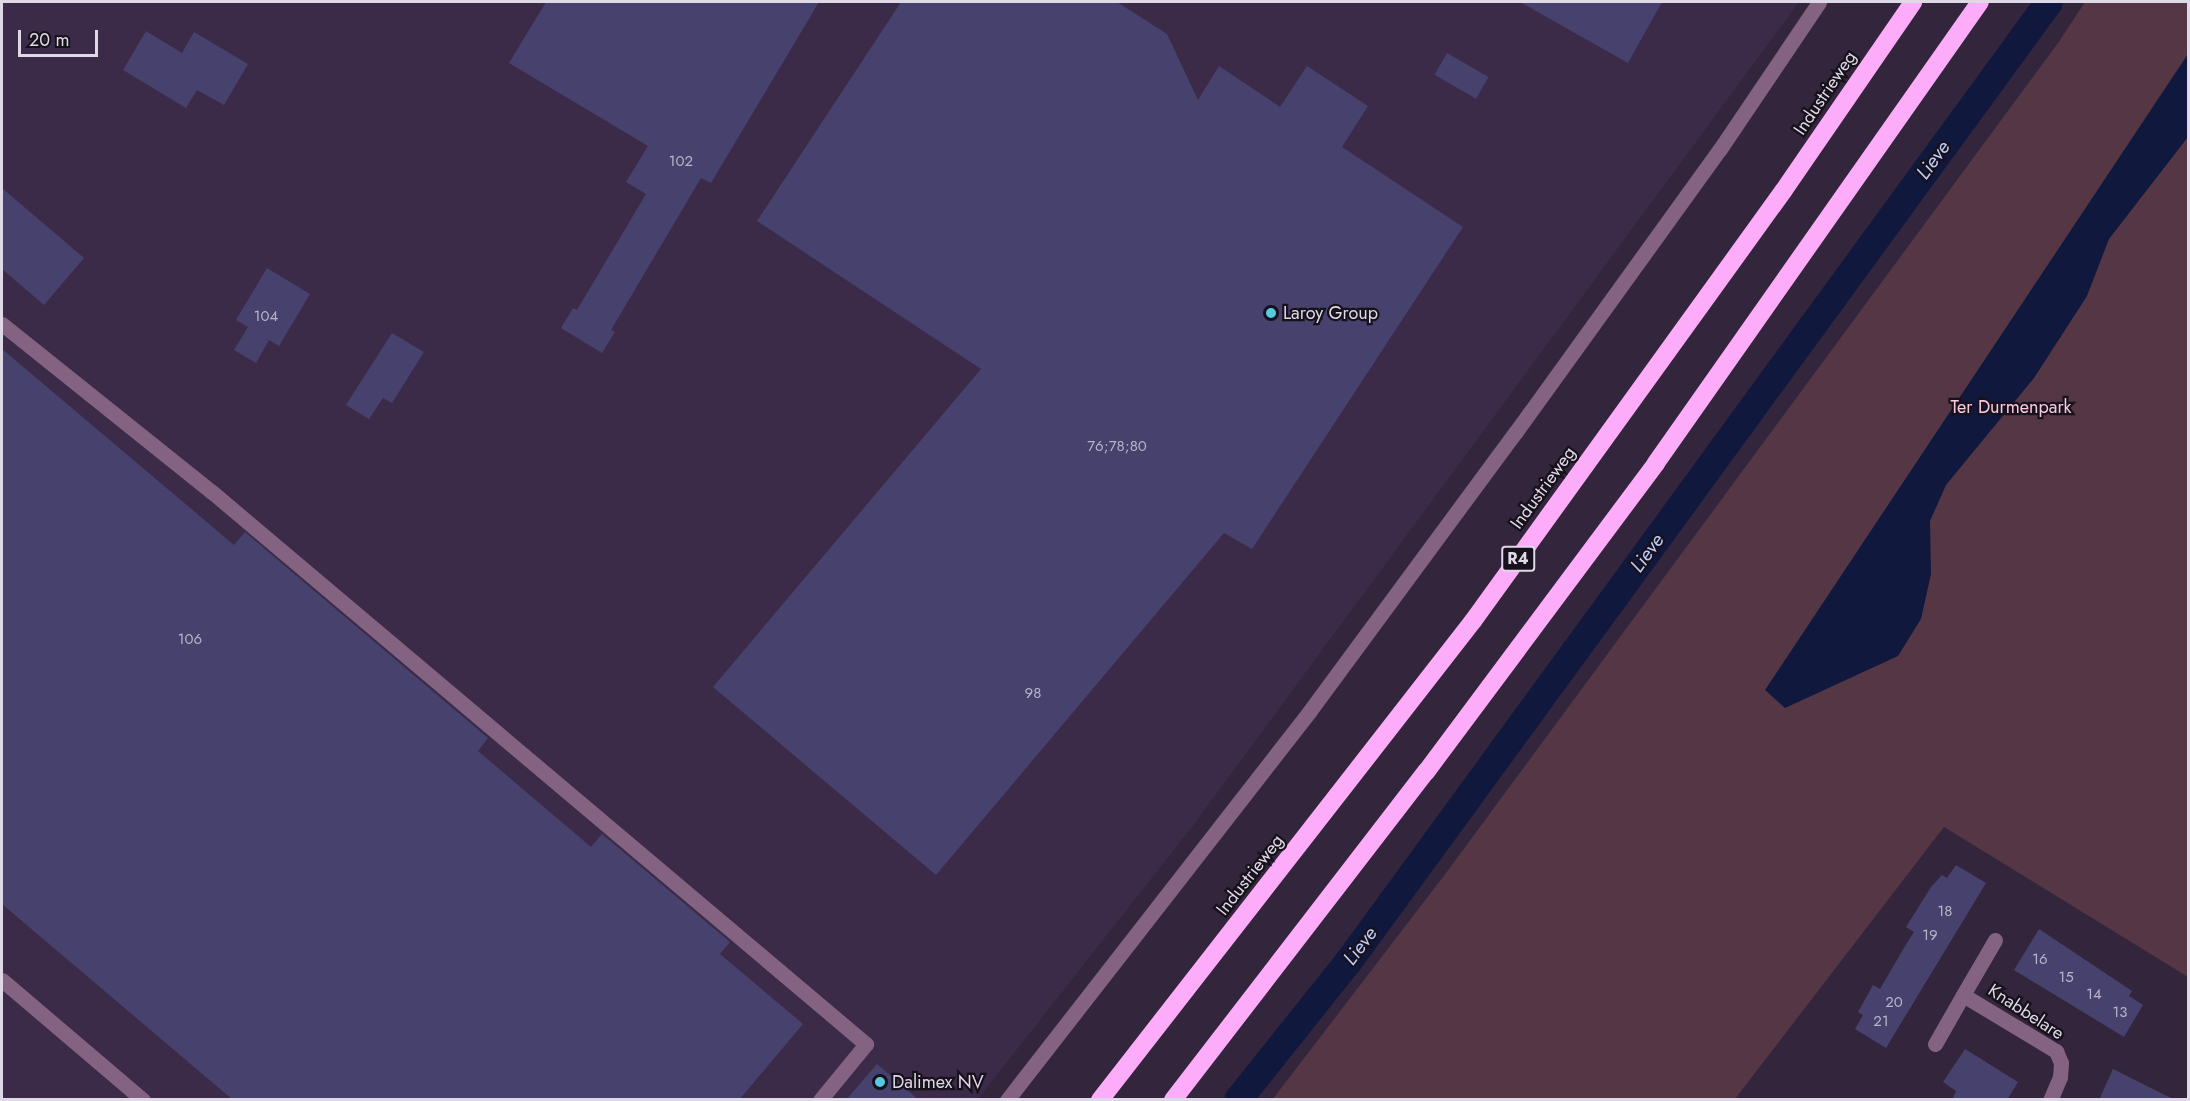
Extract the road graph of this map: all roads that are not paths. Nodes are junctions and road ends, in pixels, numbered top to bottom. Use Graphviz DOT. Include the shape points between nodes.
graph roads {
  1 [pos="1819,2"];
  2 [pos="1913,2"];
  3 [pos="1980,2"];
  4 [pos="2,324"];
  5 [pos="1995,940"];
  6 [pos="2,980"];
  7 [pos="1963,995"];
  8 [pos="1935,1044"];
  9 [pos="144,1100"];
  10 [pos="820,1100"];
  11 [pos="1007,1100"];
  12 [pos="1100,1100"];
  13 [pos="1173,1100"];
  14 [pos="2050,1100"];
  1 -- 11 [label="street" via="1719,149 1515,433 1302,721"];
  2 -- 12 [label="highway, Industrieweg / R4" via="1784,190 1473,621"];
  3 -- 13 [label="highway" via="1656,463 1426,772"];
  4 -- 10 [label="street" via="213,492 866,1044"];
  5 -- 7 [label="street, Knabbelare"];
  6 -- 9 [label="street"];
  7 -- 8 [label="street, Knabbelare"];
  7 -- 14 [label="street, Knabbelare" via="2056,1051 2060,1077"];
}
